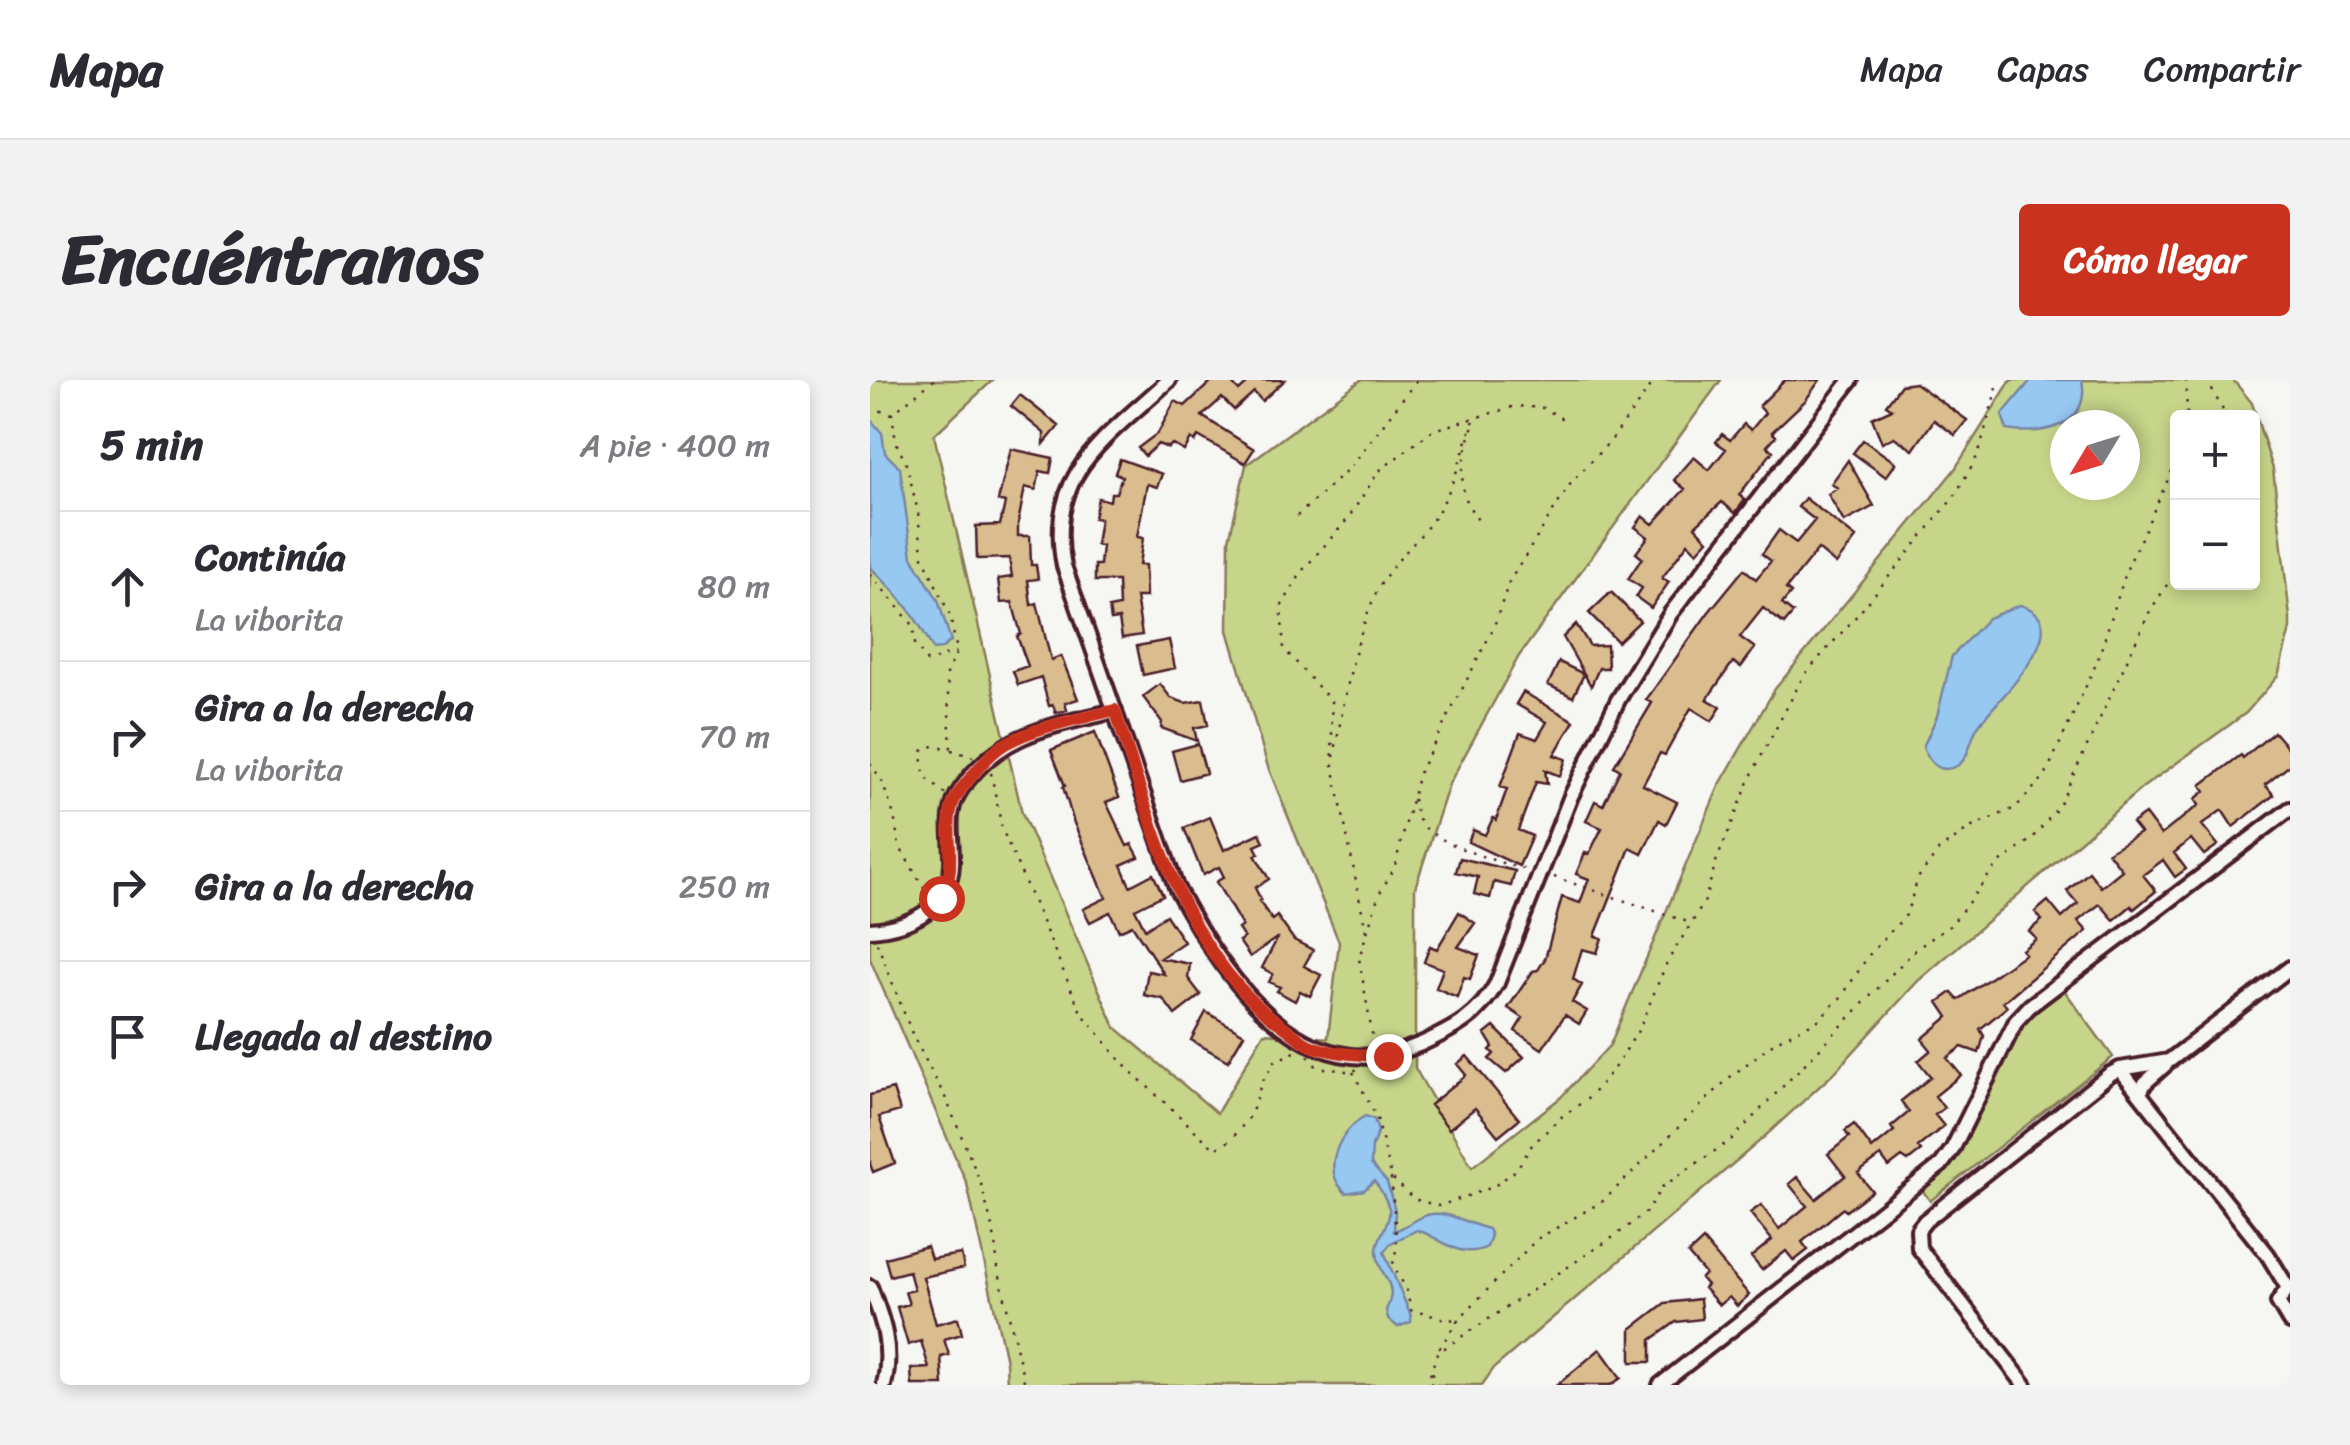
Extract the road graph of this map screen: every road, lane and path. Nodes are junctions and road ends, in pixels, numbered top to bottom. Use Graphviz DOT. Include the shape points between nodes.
graph roads {
  1 [pos="934,380"];
  2 [pos="1169,380"];
  3 [pos="1417,380"];
  4 [pos="1655,380"];
  5 [pos="1851,380"];
  6 [pos="1999,380"];
  7 [pos="2186,380"];
  8 [pos="2207,380"];
  9 [pos="870,408"];
  10 [pos="2188,410"];
  11 [pos="2224,410"];
  12 [pos="892,414"];
  13 [pos="1474,420"];
  14 [pos="1566,421"];
  15 [pos="2170,475"];
  16 [pos="1297,516"];
  17 [pos="1479,521"];
  18 [pos="870,574"];
  19 [pos="2170,580"];
  20 [pos="957,651"];
  21 [pos="1115,710"];
  22 [pos="951,750"];
  23 [pos="983,755"];
  24 [pos="870,762"];
  25 [pos="1333,765"];
  26 [pos="948,796"];
  27 [pos="2290,809"];
  28 [pos="934,879"];
  29 [pos="871,930"];
  30 [pos="1367,933"];
  31 [pos="2290,968"];
  32 [pos="1302,1049"];
  33 [pos="1376,1056"];
  34 [pos="2169,1062"];
  35 [pos="2120,1069"];
  36 [pos="1353,1072"];
  37 [pos="2140,1093"];
  38 [pos="1391,1177"];
  39 [pos="870,1287"];
  40 [pos="2289,1287"];
  41 [pos="1456,1321"];
  42 [pos="2290,1322"];
  43 [pos="1436,1355"];
  44 [pos="884,1385"];
  45 [pos="1024,1385"];
  46 [pos="1429,1385"];
  47 [pos="1660,1385"];
  48 [pos="2025,1385"];
  1 -- 12 [label="path"];
  2 -- 21 [label="street" via="1082,461 1061,517 1064,566"];
  3 -- 16 [label="path" via="1349,470"];
  4 -- 30 [label="path" via="1572,483 1509,582 1494,629 1419,772 1394,869"];
  5 -- 33 [label="street" via="1672,613 1618,700 1570,796 1486,1003 1438,1036"];
  6 -- 38 [label="path" via="1978,456 1954,496 1804,674 1753,772 1704,903 1618,1063 1493,1188 1438,1206 1414,1199"];
  7 -- 10 [label="path"];
  8 -- 11 [label="path"];
  9 -- 12 [label="path"];
  12 -- 20 [label="path" via="922,554 950,616"];
  13 -- 14 [label="path" via="1516,406 1544,408"];
  13 -- 17 [label="path" via="1461,478 1465,504"];
  13 -- 25 [label="path" via="1445,500 1376,592 1348,676"];
  13 -- 25 [label="path" via="1434,430 1380,470 1281,607 1284,649 1331,701"];
  15 -- 41 [label="path" via="2045,776 2015,808 1938,850 1918,878 1906,915 1817,1021 1776,1041 1729,1078 1603,1201 1537,1238"];
  18 -- 20 [label="path" via="913,625 927,662"];
  19 -- 43 [label="path" via="2066,793 2034,838 1996,866 1950,926 1916,949 1730,1140 1662,1187 1646,1212 1618,1234"];
  20 -- 22 [label="path" via="948,674"];
  21 -- 23 [label="street" via="1020,737"];
  21 -- 33 [label="street" via="1176,888 1231,978 1264,1014 1311,1046"];
  22 -- 23 [label="path"];
  22 -- 26 [label="path" via="936,745 922,751 924,776"];
  23 -- 29 [label="street" via="950,809 952,867 941,898 911,922"];
  23 -- 32 [label="path" via="1002,829 1082,1012 1123,1064 1215,1149 1251,1115 1274,1061"];
  24 -- 28 [label="path" via="894,815 899,846 928,894"];
  25 -- 30 [label="path"];
  27 -- 47 [label="street" via="2030,1006 1940,1164"];
  29 -- 45 [label="path" via="980,1184"];
  30 -- 33 [label="path" via="1359,958"];
  31 -- 34 [label="street"];
  34 -- 35 [label="street"];
  34 -- 37 [label="street"];
  35 -- 37 [label="street"];
  35 -- 48 [label="street" via="1918,1230 1920,1248"];
  36 -- 38 [label="path" via="1377,1118"];
  37 -- 40 [label="street"];
  38 -- 41 [label="path" via="1397,1246 1392,1264 1410,1310"];
  39 -- 44 [label="street" via="889,1347"];
  40 -- 42 [label="street" via="2278,1302"];
  41 -- 43 [label="path"];
  43 -- 46 [label="path"];
}
